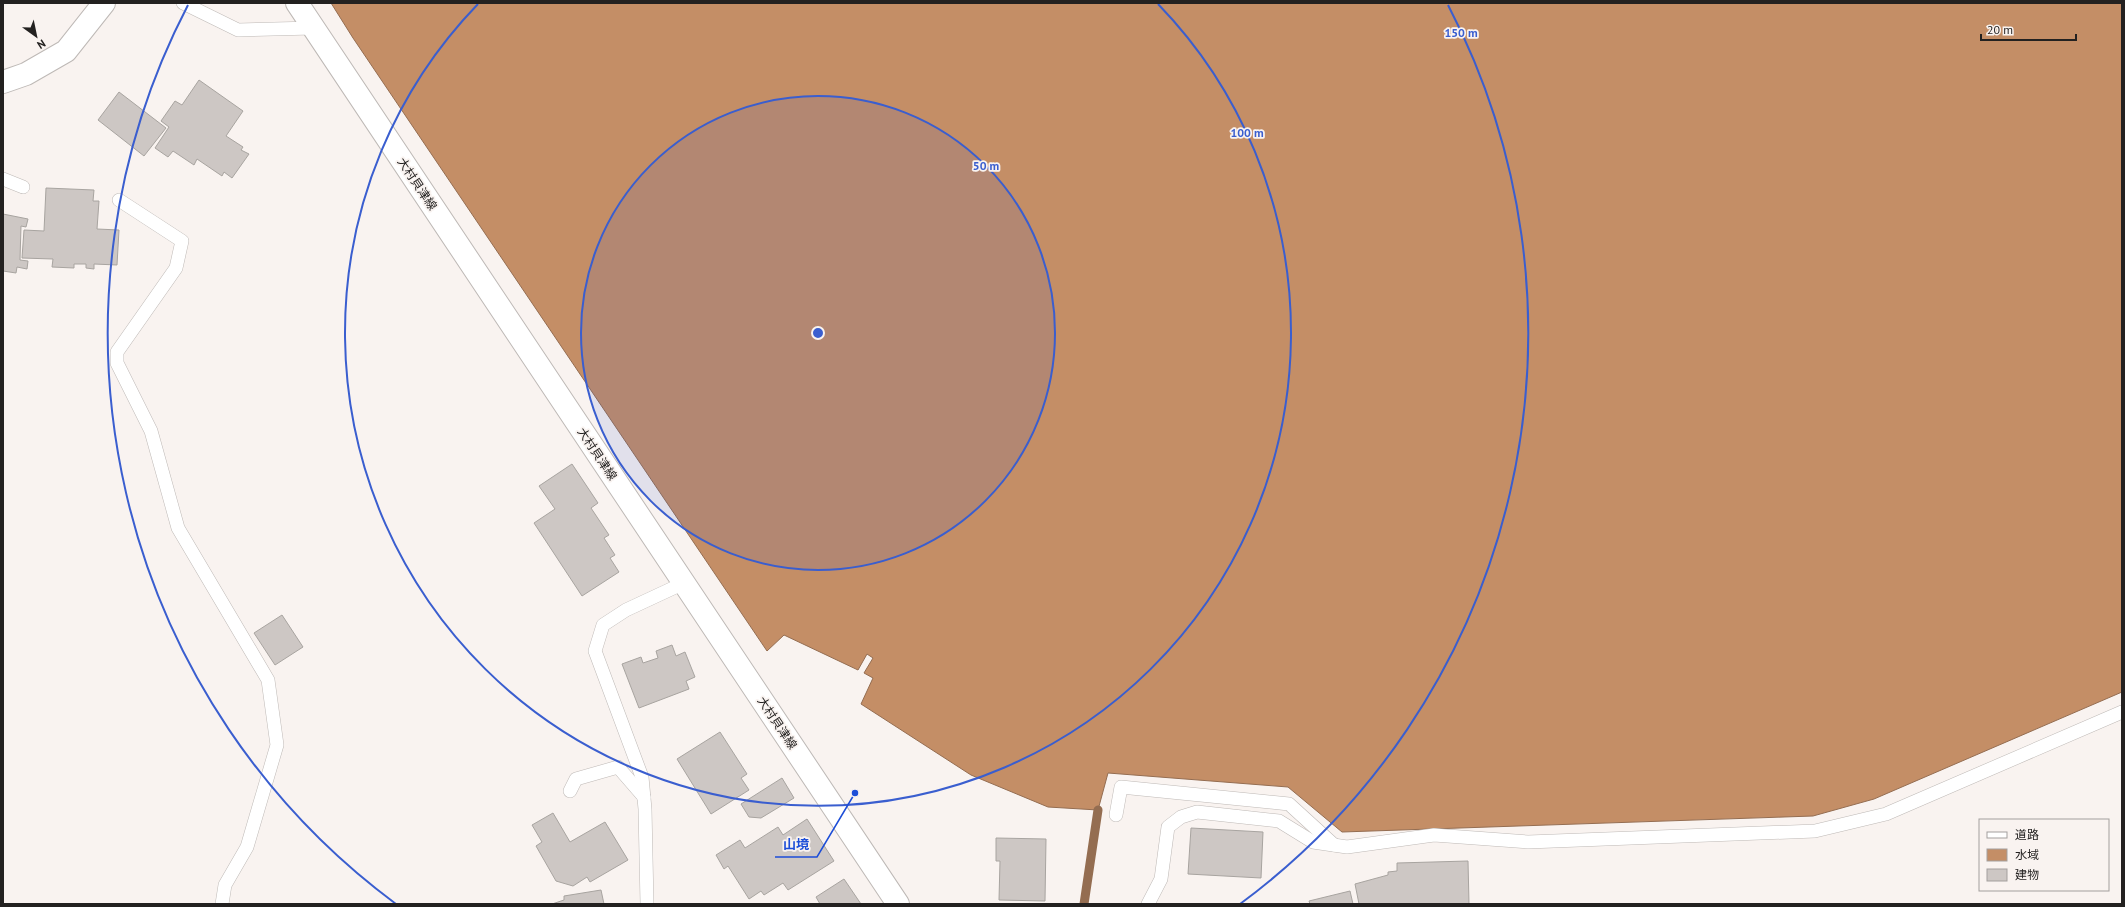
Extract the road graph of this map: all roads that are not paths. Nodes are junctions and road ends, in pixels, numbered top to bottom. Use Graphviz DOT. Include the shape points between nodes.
graph roads {
  1 [pos="104,3"];
  2 [pos="183,3"];
  3 [pos="297,3"];
  4 [pos="313,28"];
  5 [pos="3,82"];
  6 [pos="3,179"];
  7 [pos="23,187"];
  8 [pos="119,200"];
  9 [pos="684,583"];
  10 [pos="2122,712"];
  11 [pos="570,791"];
  12 [pos="644,797"];
  13 [pos="1116,815"];
  14 [pos="1334,845"];
  15 [pos="222,904"];
  16 [pos="647,904"];
  17 [pos="898,904"];
  18 [pos="1148,904"];
  1 -- 5 [label="main road" via="66,51 26,74"];
  2 -- 4 [label="lane" via="238,30"];
  3 -- 4 [label="main road, 大村貝津線"];
  4 -- 9 [label="main road, 大村貝津線"];
  6 -- 7 [label="lane"];
  8 -- 15 [label="lane" via="182,241 176,268 117,352 117,363 151,431 178,528 268,680 274,708 277,745 247,847 225,886"];
  9 -- 12 [label="lane" via="626,610 603,625 595,651 642,777"];
  9 -- 17 [label="main road, 大村貝津線"];
  10 -- 14 [label="lane" via="1886,814 1815,831 1528,842 1434,835 1347,847"];
  11 -- 12 [label="lane" via="576,779 618,767"];
  12 -- 16 [label="lane"];
  13 -- 14 [label="lane" via="1121,787 1289,804"];
  14 -- 18 [label="lane" via="1313,842 1279,821 1196,812 1181,817 1168,827 1161,879"];
}
